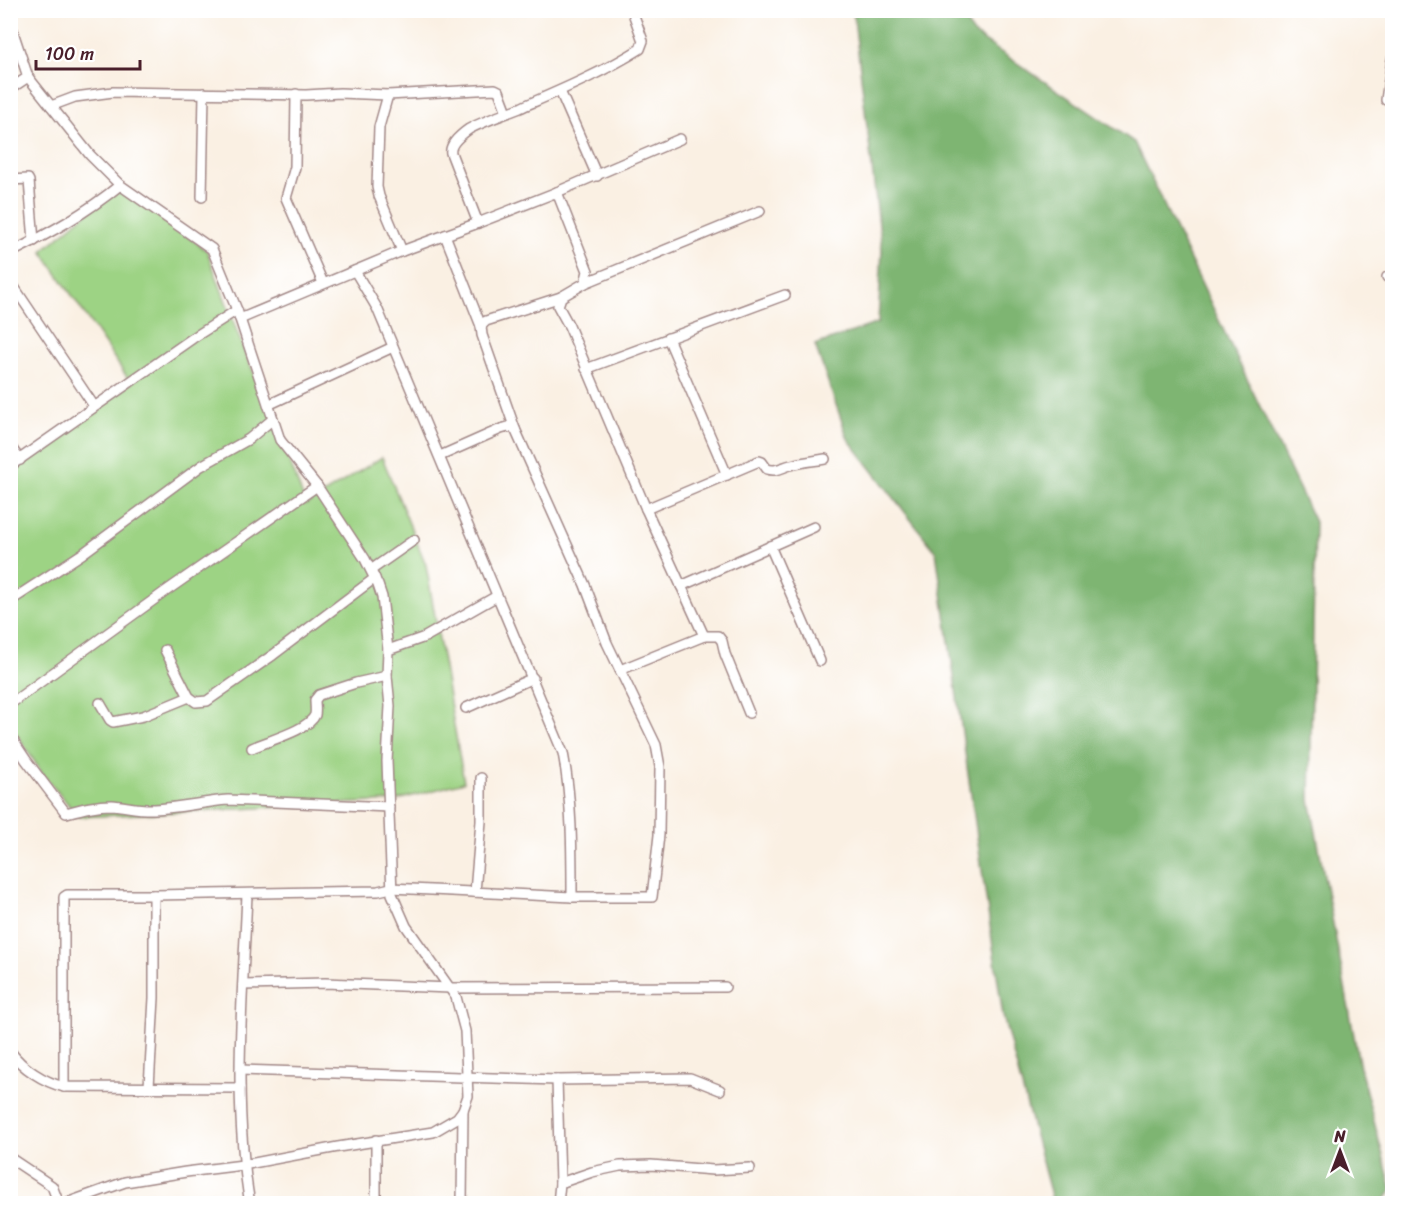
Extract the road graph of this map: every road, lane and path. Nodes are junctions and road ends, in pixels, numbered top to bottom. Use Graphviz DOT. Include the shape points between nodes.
graph roads {
  1 [pos="632,10"];
  2 [pos="10,23"];
  3 [pos="1392,59"];
  4 [pos="28,77"];
  5 [pos="10,89"];
  6 [pos="560,91"];
  7 [pos="204,93"];
  8 [pos="296,94"];
  9 [pos="388,95"];
  10 [pos="1392,101"];
  11 [pos="51,106"];
  12 [pos="507,112"];
  13 [pos="680,139"];
  14 [pos="597,176"];
  15 [pos="10,180"];
  16 [pos="120,185"];
  17 [pos="557,192"];
  18 [pos="202,197"];
  19 [pos="760,211"];
  20 [pos="478,223"];
  21 [pos="445,235"];
  22 [pos="34,241"];
  23 [pos="402,251"];
  24 [pos="10,253"];
  25 [pos="355,271"];
  26 [pos="10,281"];
  27 [pos="323,283"];
  28 [pos="585,283"];
  29 [pos="785,295"];
  30 [pos="561,297"];
  31 [pos="238,314"];
  32 [pos="482,326"];
  33 [pos="668,338"];
  34 [pos="393,347"];
  35 [pos="586,369"];
  36 [pos="268,405"];
  37 [pos="94,406"];
  38 [pos="273,419"];
  39 [pos="515,429"];
  40 [pos="10,446"];
  41 [pos="440,456"];
  42 [pos="825,459"];
  43 [pos="20,460"];
  44 [pos="10,466"];
  45 [pos="727,475"];
  46 [pos="317,486"];
  47 [pos="646,509"];
  48 [pos="813,527"];
  49 [pos="414,540"];
  50 [pos="770,546"];
  51 [pos="373,574"];
  52 [pos="681,586"];
  53 [pos="497,596"];
  54 [pos="10,601"];
  55 [pos="704,636"];
  56 [pos="165,650"];
  57 [pos="388,650"];
  58 [pos="820,661"];
  59 [pos="620,670"];
  60 [pos="387,676"];
  61 [pos="532,678"];
  62 [pos="189,697"];
  63 [pos="100,703"];
  64 [pos="10,704"];
  65 [pos="466,708"];
  66 [pos="749,713"];
  67 [pos="10,736"];
  68 [pos="252,747"];
  69 [pos="482,778"];
  70 [pos="389,807"];
  71 [pos="391,888"];
  72 [pos="475,892"];
  73 [pos="247,894"];
  74 [pos="154,895"];
  75 [pos="572,897"];
  76 [pos="243,985"];
  77 [pos="725,987"];
  78 [pos="450,988"];
  79 [pos="10,1051"];
  80 [pos="240,1070"];
  81 [pos="467,1077"];
  82 [pos="557,1080"];
  83 [pos="64,1086"];
  84 [pos="149,1087"];
  85 [pos="240,1088"];
  86 [pos="720,1090"];
  87 [pos="463,1110"];
  88 [pos="376,1140"];
  89 [pos="10,1158"];
  90 [pos="243,1165"];
  91 [pos="750,1168"];
  92 [pos="560,1183"];
  93 [pos="59,1203"];
  94 [pos="64,1203"];
  95 [pos="250,1203"];
  96 [pos="376,1203"];
  97 [pos="462,1203"];
  98 [pos="558,1203"];
  1 -- 6 [label="street" via="643,41 640,49"];
  2 -- 4 [label="street"];
  3 -- 10 [label="street" via="1386,100"];
  4 -- 5 [label="street"];
  4 -- 11 [label="street"];
  6 -- 12 [label="street"];
  6 -- 14 [label="street"];
  7 -- 8 [label="street"];
  7 -- 11 [label="street" via="96,93"];
  7 -- 18 [label="street"];
  8 -- 9 [label="street"];
  8 -- 27 [label="street" via="295,167 285,198"];
  9 -- 12 [label="street" via="495,89"];
  9 -- 23 [label="street" via="379,127 378,192"];
  11 -- 16 [label="street"];
  12 -- 20 [label="street" via="467,131 450,149"];
  13 -- 14 [label="street"];
  14 -- 17 [label="street"];
  15 -- 22 [label="street" via="29,181"];
  16 -- 22 [label="street" via="64,226"];
  16 -- 31 [label="street" via="209,246"];
  17 -- 20 [label="street"];
  17 -- 28 [label="street" via="588,271"];
  19 -- 28 [label="street"];
  20 -- 21 [label="street"];
  21 -- 23 [label="street"];
  21 -- 32 [label="street"];
  22 -- 24 [label="street"];
  23 -- 25 [label="street"];
  25 -- 27 [label="street"];
  25 -- 34 [label="street" via="377,308"];
  26 -- 37 [label="street"];
  27 -- 31 [label="street"];
  28 -- 30 [label="street"];
  29 -- 33 [label="street"];
  30 -- 32 [label="street" via="486,321"];
  30 -- 35 [label="street" via="558,306"];
  31 -- 36 [label="street"];
  31 -- 37 [label="street" via="227,314"];
  32 -- 39 [label="street"];
  33 -- 35 [label="street"];
  33 -- 45 [label="street"];
  34 -- 36 [label="street"];
  34 -- 41 [label="street"];
  35 -- 47 [label="street"];
  36 -- 38 [label="street"];
  37 -- 43 [label="street"];
  38 -- 46 [label="street" via="286,450"];
  38 -- 54 [label="street"];
  39 -- 41 [label="street" via="501,429"];
  39 -- 59 [label="street"];
  40 -- 43 [label="street"];
  41 -- 53 [label="street"];
  42 -- 45 [label="street" via="772,471 759,461"];
  43 -- 44 [label="street"];
  45 -- 47 [label="street"];
  46 -- 51 [label="street"];
  46 -- 64 [label="street"];
  47 -- 52 [label="street"];
  48 -- 50 [label="street"];
  49 -- 51 [label="street"];
  50 -- 52 [label="street"];
  50 -- 58 [label="street"];
  51 -- 57 [label="street" via="382,597"];
  51 -- 62 [label="street" via="273,655 207,701 196,702"];
  52 -- 55 [label="street"];
  53 -- 57 [label="street" via="425,637"];
  53 -- 61 [label="street"];
  55 -- 59 [label="street"];
  55 -- 66 [label="street" via="718,636 722,641"];
  56 -- 62 [label="street"];
  57 -- 60 [label="street"];
  59 -- 75 [label="street" via="649,726 660,767 654,894 649,898"];
  60 -- 68 [label="street" via="319,695 315,700 316,713 310,721"];
  60 -- 70 [label="street"];
  61 -- 65 [label="street"];
  61 -- 75 [label="street" via="567,771 573,840"];
  62 -- 63 [label="street" via="142,716 113,722"];
  67 -- 70 [label="street" via="66,813 112,806 178,808 228,800"];
  69 -- 72 [label="street"];
  70 -- 71 [label="street"];
  71 -- 72 [label="street"];
  71 -- 73 [label="street"];
  71 -- 78 [label="street" via="406,926"];
  72 -- 75 [label="street"];
  73 -- 74 [label="street"];
  73 -- 76 [label="street"];
  74 -- 83 [label="street" via="67,895 63,899"];
  74 -- 84 [label="street"];
  76 -- 78 [label="street" via="325,983"];
  76 -- 80 [label="street"];
  77 -- 78 [label="street"];
  78 -- 81 [label="street" via="465,1031"];
  79 -- 83 [label="street" via="36,1075"];
  80 -- 81 [label="street"];
  80 -- 85 [label="street"];
  81 -- 82 [label="street"];
  81 -- 87 [label="street" via="468,1096"];
  82 -- 86 [label="street" via="690,1078"];
  82 -- 92 [label="street"];
  83 -- 84 [label="street"];
  84 -- 85 [label="street"];
  85 -- 90 [label="street"];
  87 -- 88 [label="street" via="451,1123 433,1132"];
  87 -- 97 [label="street"];
  88 -- 90 [label="street"];
  88 -- 96 [label="street"];
  89 -- 93 [label="street" via="52,1186"];
  90 -- 94 [label="street" via="125,1182"];
  90 -- 95 [label="street"];
  91 -- 92 [label="street" via="620,1166"];
  92 -- 98 [label="street"];
}
